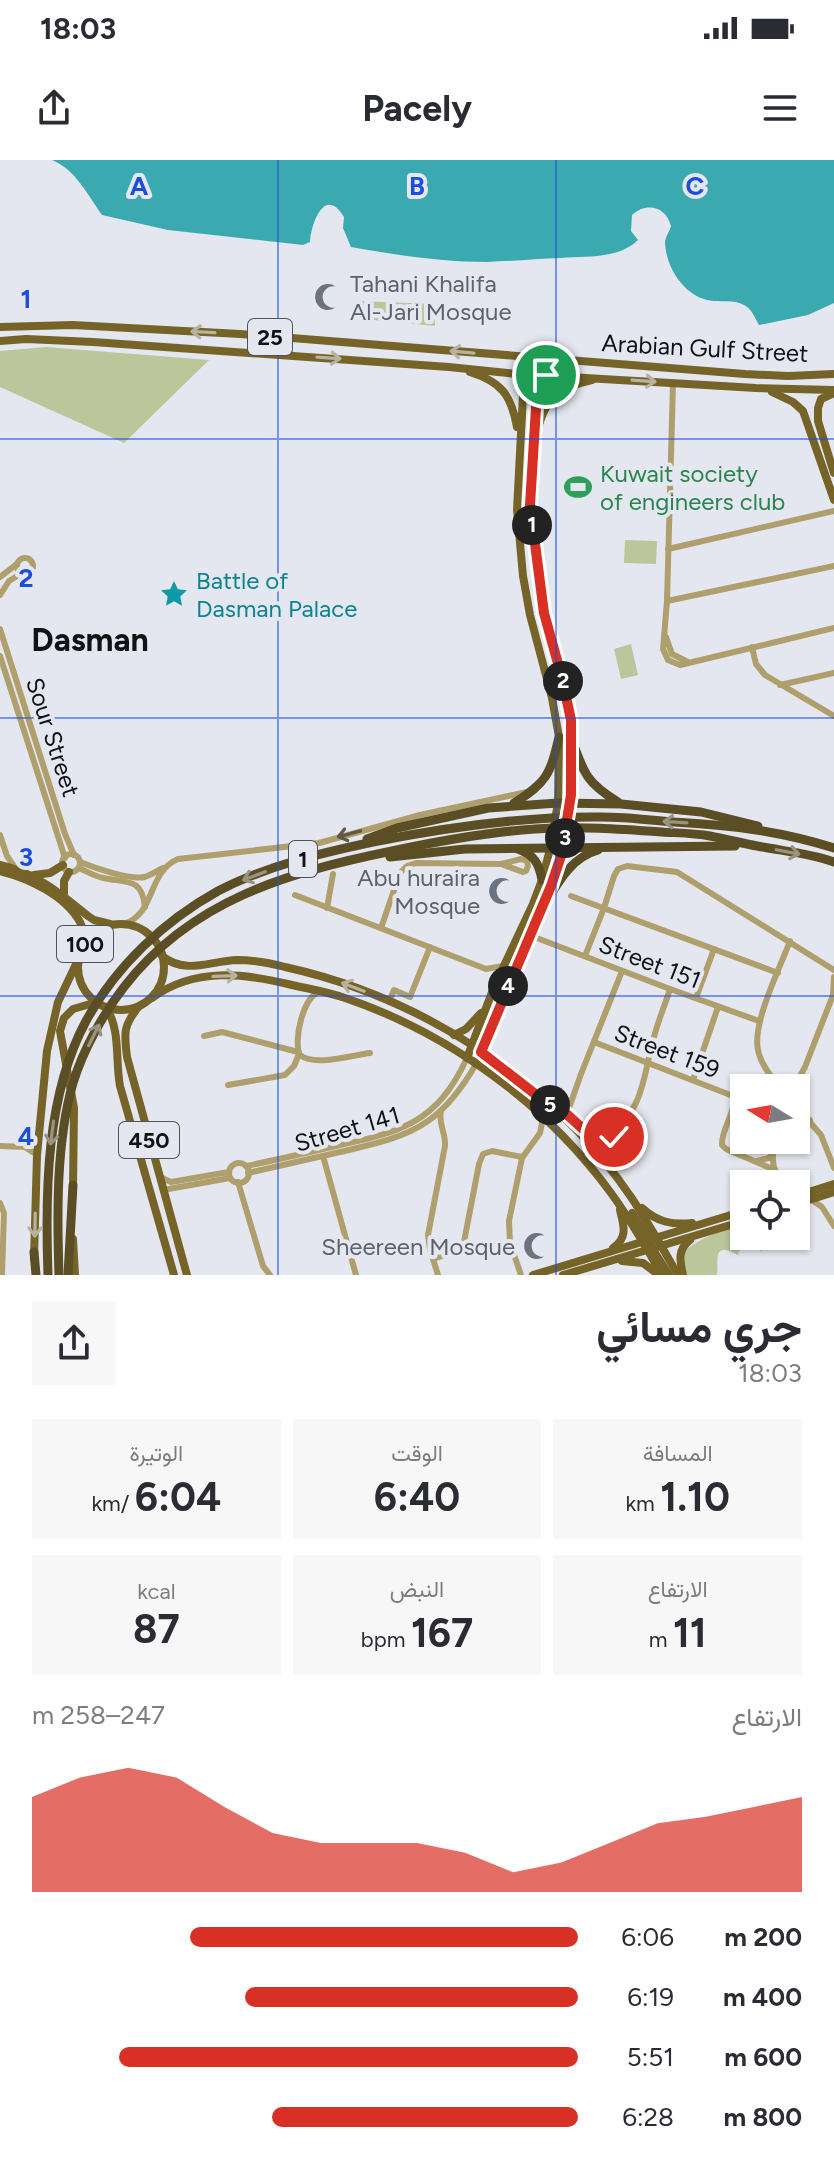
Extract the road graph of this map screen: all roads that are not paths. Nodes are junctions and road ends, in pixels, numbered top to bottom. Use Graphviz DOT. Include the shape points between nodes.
graph roads {
  1 [pos="94,326"];
  2 [pos="0,327"];
  3 [pos="0,341"];
  4 [pos="93,342"];
  5 [pos="525,357"];
  6 [pos="540,358"];
  7 [pos="449,367"];
  8 [pos="524,374"];
  9 [pos="745,374"];
  10 [pos="834,374"];
  11 [pos="538,375"];
  12 [pos="602,378"];
  13 [pos="673,383"];
  14 [pos="707,385"];
  15 [pos="761,389"];
  16 [pos="834,391"];
  17 [pos="533,444"];
  18 [pos="519,450"];
  19 [pos="821,450"];
  20 [pos="532,455"];
  21 [pos="834,473"];
  22 [pos="834,500"];
  23 [pos="834,511"];
  24 [pos="668,549"];
  25 [pos="17,564"];
  26 [pos="834,566"];
  27 [pos="22,573"];
  28 [pos="0,577"];
  29 [pos="0,595"];
  30 [pos="667,601"];
  31 [pos="834,628"];
  32 [pos="0,629"];
  33 [pos="752,647"];
  34 [pos="0,656"];
  35 [pos="834,673"];
  36 [pos="808,680"];
  37 [pos="780,685"];
  38 [pos="803,698"];
  39 [pos="834,716"];
  40 [pos="559,737"];
  41 [pos="572,740"];
  42 [pos="534,790"];
  43 [pos="495,799"];
  44 [pos="621,804"];
  45 [pos="509,805"];
  46 [pos="570,807"];
  47 [pos="558,808"];
  48 [pos="772,831"];
  49 [pos="0,836"];
  50 [pos="552,842"];
  51 [pos="564,843"];
  52 [pos="0,844"];
  53 [pos="354,846"];
  54 [pos="757,846"];
  55 [pos="515,848"];
  56 [pos="605,848"];
  57 [pos="834,848"];
  58 [pos="74,855"];
  59 [pos="834,862"];
  60 [pos="335,863"];
  61 [pos="501,864"];
  62 [pos="0,865"];
  63 [pos="65,865"];
  64 [pos="79,865"];
  65 [pos="163,868"];
  66 [pos="16,869"];
  67 [pos="0,871"];
  68 [pos="333,874"];
  69 [pos="33,875"];
  70 [pos="145,877"];
  71 [pos="542,880"];
  72 [pos="140,890"];
  73 [pos="295,895"];
  74 [pos="65,896"];
  75 [pos="571,896"];
  76 [pos="145,907"];
  77 [pos="543,907"];
  78 [pos="327,908"];
  79 [pos="604,908"];
  80 [pos="119,924"];
  81 [pos="381,928"];
  82 [pos="529,935"];
  83 [pos="790,941"];
  84 [pos="83,947"];
  85 [pos="430,947"];
  86 [pos="714,949"];
  87 [pos="162,956"];
  88 [pos="585,956"];
  89 [pos="79,958"];
  90 [pos="503,966"];
  91 [pos="486,969"];
  92 [pos="834,970"];
  93 [pos="622,971"];
  94 [pos="778,973"];
  95 [pos="834,977"];
  96 [pos="298,986"];
  97 [pos="494,987"];
  98 [pos="670,989"];
  99 [pos="328,992"];
  100 [pos="833,995"];
  101 [pos="152,998"];
  102 [pos="696,998"];
  103 [pos="389,1002"];
  104 [pos="307,1003"];
  105 [pos="139,1006"];
  106 [pos="487,1006"];
  107 [pos="718,1007"];
  108 [pos="105,1008"];
  109 [pos="759,1021"];
  110 [pos="454,1035"];
  111 [pos="204,1036"];
  112 [pos="594,1042"];
  113 [pos="472,1046"];
  114 [pos="481,1052"];
  115 [pos="299,1053"];
  116 [pos="370,1053"];
  117 [pos="467,1058"];
  118 [pos="649,1063"];
  119 [pos="476,1064"];
  120 [pos="770,1074"];
  121 [pos="801,1074"];
  122 [pos="693,1080"];
  123 [pos="228,1085"];
  124 [pos="531,1089"];
  125 [pos="521,1098"];
  126 [pos="443,1108"];
  127 [pos="557,1108"];
  128 [pos="569,1108"];
  129 [pos="570,1117"];
  130 [pos="543,1118"];
  131 [pos="810,1120"];
  132 [pos="426,1122"];
  133 [pos="441,1124"];
  134 [pos="559,1133"];
  135 [pos="612,1134"];
  136 [pos="538,1136"];
  137 [pos="38,1138"];
  138 [pos="833,1138"];
  139 [pos="826,1144"];
  140 [pos="0,1146"];
  141 [pos="138,1146"];
  142 [pos="25,1147"];
  143 [pos="773,1154"];
  144 [pos="37,1155"];
  145 [pos="323,1156"];
  146 [pos="522,1157"];
  147 [pos="754,1161"];
  148 [pos="834,1168"];
  149 [pos="247,1170"];
  150 [pos="775,1170"];
  151 [pos="612,1172"];
  152 [pos="230,1175"];
  153 [pos="834,1175"];
  154 [pos="160,1177"];
  155 [pos="238,1182"];
  156 [pos="73,1185"];
  157 [pos="831,1189"];
  158 [pos="163,1190"];
  159 [pos="611,1193"];
  160 [pos="810,1196"];
  161 [pos="631,1197"];
  162 [pos="810,1197"];
  163 [pos="0,1203"];
  164 [pos="825,1211"];
  165 [pos="730,1215"];
  166 [pos="717,1219"];
  167 [pos="730,1225"];
  168 [pos="834,1226"];
  169 [pos="701,1234"];
  170 [pos="651,1244"];
  171 [pos="34,1252"];
  172 [pos="433,1259"];
  173 [pos="598,1260"];
  174 [pos="437,1274"];
  175 [pos="2,1275"];
  176 [pos="35,1275"];
  177 [pos="48,1275"];
  178 [pos="59,1275"];
  179 [pos="68,1275"];
  180 [pos="75,1275"];
  181 [pos="174,1275"];
  182 [pos="187,1275"];
  183 [pos="270,1275"];
  184 [pos="356,1275"];
  185 [pos="428,1275"];
  186 [pos="521,1275"];
  187 [pos="533,1275"];
  188 [pos="563,1275"];
  189 [pos="661,1275"];
  190 [pos="669,1275"];
  191 [pos="681,1275"];
  1 -- 2 [label="main road, Arabian Gulf Street / 25"];
  1 -- 4 [label="main road" via="87,334"];
  5 -- 1 [label="main road, Arabian Gulf Street / 25, one-way"];
  3 -- 4 [label="main road, Arabian Gulf Street / 25"];
  4 -- 7 [label="main road, Arabian Gulf Street / 25, one-way"];
  5 -- 6 [label="main road, Arabian Gulf Street / 25"];
  5 -- 8 [label="main road"];
  6 -- 9 [label="main road, Arabian Gulf Street / 25"];
  6 -- 11 [label="main road"];
  7 -- 8 [label="main road, Arabian Gulf Street / 25"];
  7 -- 18 [label="main road" via="483,376 504,391 515,413"];
  8 -- 11 [label="main road, Arabian Gulf Street / 25"];
  8 -- 18 [label="main road"];
  9 -- 10 [label="main road, Arabian Gulf Street / 25"];
  9 -- 14 [label="main road" via="705,374 702,380"];
  11 -- 12 [label="main road, Arabian Gulf Street / 25"];
  11 -- 17 [label="main road"];
  12 -- 13 [label="main road, Arabian Gulf Street / 25, one-way"];
  12 -- 17 [label="main road" via="570,385 550,399"];
  13 -- 14 [label="main road, Arabian Gulf Street / 25"];
  13 -- 24 [label="street"];
  14 -- 15 [label="main road, Arabian Gulf Street / 25"];
  15 -- 16 [label="main road, Arabian Gulf Street / 25"];
  15 -- 19 [label="main road" via="800,407"];
  16 -- 19 [label="main road" via="818,408"];
  17 -- 20 [label="main road"];
  18 -- 20 [label="main road" via="527,447"];
  18 -- 40 [label="main road" via="523,576"];
  19 -- 21 [label="main road"];
  19 -- 22 [label="main road"];
  20 -- 41 [label="main road" via="534,546"];
  23 -- 24 [label="street"];
  24 -- 30 [label="street"];
  25 -- 27 [label="street"];
  25 -- 27 [label="street" via="25,558 32,562 31,572"];
  25 -- 28 [label="street"];
  26 -- 30 [label="street"];
  27 -- 29 [label="street"];
  30 -- 33 [label="street" via="663,649 671,663"];
  31 -- 33 [label="street"];
  32 -- 58 [label="street, Sour Street"];
  33 -- 37 [label="street" via="759,670"];
  34 -- 63 [label="street, Sour Street"];
  35 -- 36 [label="street"];
  36 -- 37 [label="street"];
  36 -- 38 [label="street" via="800,686"];
  37 -- 38 [label="street"];
  38 -- 39 [label="street"];
  40 -- 42 [label="highway" via="552,766"];
  40 -- 47 [label="main road"];
  41 -- 44 [label="highway" via="587,778"];
  41 -- 46 [label="main road"];
  42 -- 43 [label="street"];
  42 -- 45 [label="highway"];
  43 -- 45 [label="highway"];
  43 -- 65 [label="street, one-way" via="319,843 196,856"];
  44 -- 46 [label="highway"];
  44 -- 48 [label="highway" via="726,817"];
  45 -- 47 [label="highway"];
  45 -- 53 [label="highway" via="397,828"];
  46 -- 47 [label="highway"];
  46 -- 51 [label="main road"];
  47 -- 50 [label="main road"];
  48 -- 53 [label="highway, 1, one-way" via="601,817 499,821"];
  48 -- 57 [label="highway, 1"];
  49 -- 52 [label="street"];
  49 -- 66 [label="street"];
  50 -- 51 [label="highway"];
  50 -- 55 [label="highway"];
  50 -- 71 [label="main road"];
  51 -- 56 [label="highway"];
  51 -- 77 [label="main road"];
  53 -- 177 [label="highway, 1, one-way" via="269,870 217,892 156,934 104,993 74,1047 56,1110 48,1185"];
  54 -- 56 [label="highway"];
  54 -- 59 [label="highway, 1, one-way"];
  54 -- 60 [label="highway, 1" via="707,835 536,829 461,837"];
  55 -- 60 [label="highway"];
  55 -- 71 [label="highway" via="533,856"];
  56 -- 77 [label="highway" via="575,861"];
  58 -- 63 [label="street"];
  58 -- 64 [label="street, Sour Street"];
  178 -- 60 [label="highway, 1, one-way" via="67,1106 77,1071 112,1003 152,955 198,919 272,881"];
  61 -- 81 [label="street" via="407,866"];
  62 -- 66 [label="main road, 100"];
  63 -- 64 [label="street" via="75,871"];
  63 -- 69 [label="main road"];
  63 -- 74 [label="main road"];
  64 -- 70 [label="street"];
  64 -- 72 [label="street"];
  65 -- 70 [label="street"];
  65 -- 76 [label="street"];
  66 -- 69 [label="main road, 100"];
  67 -- 84 [label="main road, 100" via="33,883 65,905 80,922"];
  68 -- 78 [label="street"];
  69 -- 74 [label="main road, 100"];
  70 -- 72 [label="street" via="147,885"];
  71 -- 90 [label="main road"];
  72 -- 76 [label="street"];
  73 -- 78 [label="street"];
  74 -- 80 [label="main road, 100" via="94,920"];
  75 -- 79 [label="street"];
  76 -- 80 [label="street" via="139,917"];
  77 -- 82 [label="main road"];
  78 -- 81 [label="street"];
  79 -- 83 [label="street" via="621,867 670,870"];
  79 -- 86 [label="street"];
  79 -- 88 [label="street"];
  80 -- 84 [label="main road, 100" via="98,931"];
  80 -- 87 [label="main road, 100" via="143,931"];
  81 -- 85 [label="street"];
  82 -- 88 [label="street, Street 151"];
  82 -- 114 [label="main road"];
  83 -- 92 [label="street"];
  83 -- 94 [label="street"];
  84 -- 89 [label="main road, 100"];
  85 -- 91 [label="street"];
  85 -- 103 [label="street" via="410,997 394,990"];
  86 -- 94 [label="street"];
  86 -- 102 [label="street"];
  87 -- 101 [label="main road" via="163,971"];
  103 -- 87 [label="main road, one-way" via="277,965 241,960 185,967"];
  88 -- 93 [label="street, Street 151"];
  89 -- 108 [label="main road, 100" via="79,981"];
  89 -- 137 [label="main road" via="51,1027"];
  90 -- 91 [label="street"];
  90 -- 97 [label="main road"];
  91 -- 97 [label="street"];
  93 -- 98 [label="street, Street 151"];
  93 -- 112 [label="street"];
  94 -- 109 [label="street"];
  95 -- 100 [label="street"];
  96 -- 99 [label="main road"];
  101 -- 96 [label="main road, one-way" via="182,981 221,975"];
  96 -- 104 [label="street"];
  97 -- 106 [label="main road"];
  98 -- 102 [label="street, Street 151"];
  98 -- 118 [label="street"];
  99 -- 104 [label="street" via="314,994"];
  99 -- 117 [label="main road" via="404,1022"];
  100 -- 121 [label="street"];
  101 -- 105 [label="main road"];
  102 -- 107 [label="street, Street 151"];
  103 -- 110 [label="main road"];
  104 -- 115 [label="street"];
  105 -- 108 [label="main road"];
  105 -- 154 [label="main road, 450" via="126,1026 125,1039"];
  106 -- 110 [label="main road"];
  106 -- 113 [label="main road"];
  107 -- 109 [label="street, Street 151"];
  107 -- 122 [label="street"];
  108 -- 141 [label="main road, 450" via="116,1033 117,1070"];
  108 -- 156 [label="main road" via="79,1006 64,1018 60,1031 74,1108"];
  109 -- 120 [label="street" via="758,1054"];
  110 -- 113 [label="main road"];
  111 -- 115 [label="street" via="222,1032"];
  112 -- 118 [label="street, Street 159"];
  112 -- 128 [label="street"];
  113 -- 114 [label="main road"];
  113 -- 117 [label="main road"];
  114 -- 119 [label="main road"];
  114 -- 124 [label="main road"];
  115 -- 116 [label="street" via="315,1061"];
  115 -- 123 [label="street" via="285,1075"];
  117 -- 119 [label="main road"];
  117 -- 149 [label="street, Street 141" via="446,1095 404,1128"];
  118 -- 122 [label="street, Street 159"];
  118 -- 135 [label="street" via="633,1111"];
  119 -- 125 [label="main road"];
  119 -- 126 [label="street, Street 141"];
  122 -- 147 [label="street, Street 159" via="734,1097 721,1144"];
  124 -- 125 [label="main road" via="521,1090"];
  124 -- 127 [label="main road"];
  125 -- 130 [label="main road"];
  126 -- 132 [label="street, Street 141"];
  126 -- 133 [label="street"];
  127 -- 128 [label="street"];
  127 -- 129 [label="street"];
  127 -- 151 [label="main road"];
  128 -- 129 [label="street"];
  129 -- 135 [label="street" via="583,1129"];
  130 -- 134 [label="main road"];
  130 -- 136 [label="street"];
  131 -- 139 [label="street"];
  132 -- 133 [label="street"];
  132 -- 145 [label="street, Street 141" via="403,1135"];
  133 -- 172 [label="street" via="446,1142 428,1240"];
  134 -- 136 [label="street"];
  134 -- 159 [label="main road"];
  135 -- 151 [label="street"];
  136 -- 146 [label="street"];
  137 -- 142 [label="street"];
  137 -- 144 [label="main road"];
  138 -- 139 [label="street"];
  139 -- 148 [label="street"];
  140 -- 142 [label="street"];
  141 -- 158 [label="main road" via="154,1189"];
  141 -- 181 [label="main road, 450"];
  142 -- 144 [label="street"];
  143 -- 147 [label="street"];
  143 -- 150 [label="street"];
  144 -- 171 [label="main road, one-way"];
  145 -- 149 [label="street, Street 141"];
  145 -- 184 [label="street"];
  146 -- 172 [label="street" via="492,1151 482,1156 463,1247"];
  146 -- 186 [label="street" via="508,1226"];
  147 -- 150 [label="street, Street 159"];
  149 -- 152 [label="street" via="234,1164"];
  149 -- 155 [label="street" via="245,1180"];
  151 -- 161 [label="main road"];
  152 -- 154 [label="street" via="171,1182"];
  152 -- 155 [label="street"];
  152 -- 158 [label="street"];
  153 -- 157 [label="street"];
  154 -- 158 [label="main road, 450"];
  155 -- 183 [label="street"];
  156 -- 179 [label="highway"];
  156 -- 180 [label="main road"];
  157 -- 160 [label="main road"];
  157 -- 164 [label="street"];
  158 -- 182 [label="main road, 450"];
  159 -- 170 [label="main road"];
  159 -- 173 [label="main road" via="624,1235"];
  161 -- 166 [label="main road" via="666,1223"];
  161 -- 170 [label="main road"];
  162 -- 164 [label="street"];
  163 -- 175 [label="street"];
  164 -- 168 [label="street"];
  165 -- 166 [label="main road"];
  166 -- 170 [label="main road"];
  167 -- 169 [label="main road"];
  169 -- 170 [label="main road"];
  169 -- 191 [label="main road" via="681,1250"];
  170 -- 173 [label="main road"];
  170 -- 189 [label="main road"];
  170 -- 190 [label="main road"];
  170 -- 191 [label="main road"];
  171 -- 176 [label="highway"];
  172 -- 174 [label="street"];
  173 -- 187 [label="main road"];
  173 -- 188 [label="main road"];
  173 -- 189 [label="main road" via="638,1261"];
  174 -- 185 [label="street"];
}
